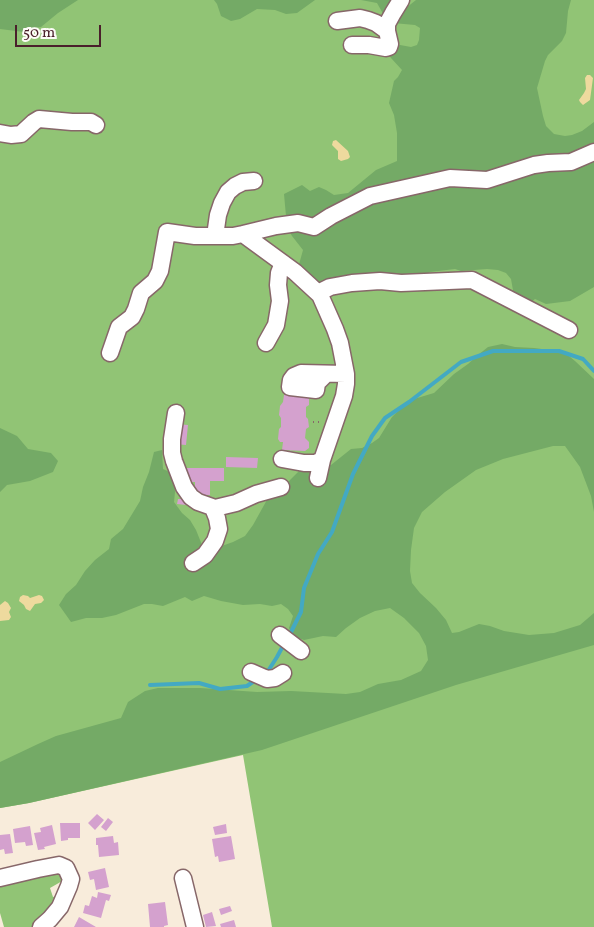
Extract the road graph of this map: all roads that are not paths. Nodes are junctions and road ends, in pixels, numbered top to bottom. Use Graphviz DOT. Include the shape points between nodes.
graph roads {
  1 [pos="402,0"];
  2 [pos="337,21"];
  3 [pos="387,31"];
  4 [pos="352,45"];
  5 [pos="96,124"];
  6 [pos="0,133"];
  7 [pos="594,152"];
  8 [pos="254,181"];
  9 [pos="243,234"];
  10 [pos="215,236"];
  11 [pos="283,263"];
  12 [pos="318,293"];
  13 [pos="569,330"];
  14 [pos="266,343"];
  15 [pos="110,353"];
  16 [pos="326,374"];
  17 [pos="346,374"];
  18 [pos="176,413"];
  19 [pos="282,459"];
  20 [pos="322,460"];
  21 [pos="318,478"];
  22 [pos="280,487"];
  23 [pos="213,508"];
  24 [pos="193,562"];
  25 [pos="283,673"];
  26 [pos="259,675"];
  27 [pos="0,878"];
  28 [pos="183,878"];
  29 [pos="41,927"];
  30 [pos="195,927"];
  1 -- 3 [label="street" via="387,24"];
  2 -- 3 [label="street" via="360,18"];
  3 -- 4 [label="street" via="389,47"];
  5 -- 6 [label="street" via="39,119 21,134"];
  7 -- 9 [label="street" via="571,162 548,163 486,180 450,178 370,196 314,227 298,223"];
  8 -- 10 [label="street" via="243,182 228,192 218,215"];
  9 -- 10 [label="street"];
  9 -- 11 [label="street"];
  10 -- 15 [label="street" via="167,232 160,271 155,281 141,293 132,317 119,327"];
  11 -- 12 [label="street"];
  11 -- 14 [label="street" via="279,272 280,301 276,325"];
  12 -- 13 [label="street" via="330,287 380,281 472,280"];
  12 -- 17 [label="street" via="340,343"];
  16 -- 17 [label="street"];
  17 -- 20 [label="street" via="344,396"];
  18 -- 23 [label="street" via="172,453 184,487 191,497"];
  19 -- 20 [label="street" via="304,463"];
  20 -- 21 [label="street"];
  22 -- 23 [label="street"];
  23 -- 24 [label="street" via="219,529 215,541 205,555"];
  25 -- 26 [label="street" via="276,678"];
  27 -- 29 [label="street" via="51,866 66,868 71,879 60,907"];
  28 -- 30 [label="street"];
}
